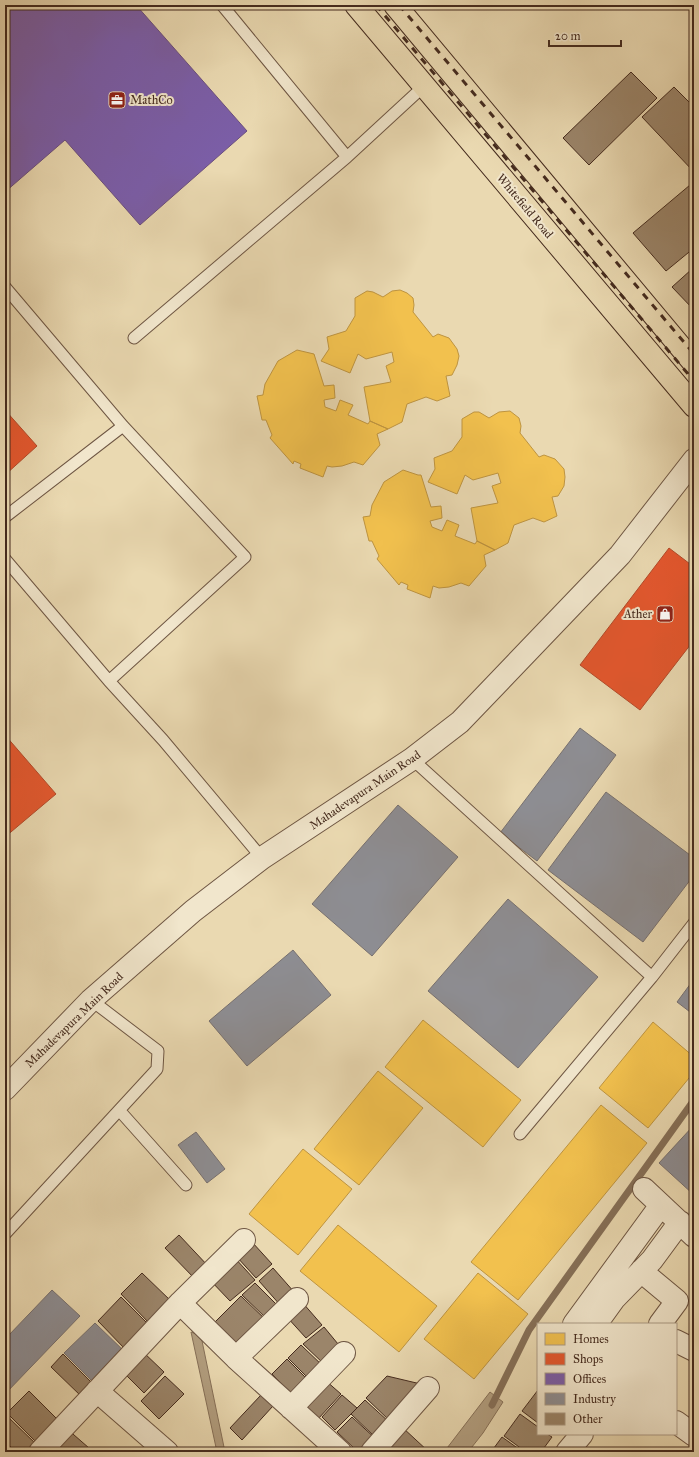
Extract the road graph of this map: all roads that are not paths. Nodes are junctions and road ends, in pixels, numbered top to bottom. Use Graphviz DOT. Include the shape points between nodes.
graph roads {
  1 [pos="222,5"];
  2 [pos="356,5"];
  3 [pos="395,5"];
  4 [pos="424,86"];
  5 [pos="347,157"];
  6 [pos="5,287"];
  7 [pos="134,338"];
  8 [pos="694,363"];
  9 [pos="694,406"];
  10 [pos="124,426"];
  11 [pos="694,460"];
  12 [pos="5,517"];
  13 [pos="5,559"];
  14 [pos="109,681"];
  15 [pos="412,759"];
  16 [pos="262,858"];
  17 [pos="694,923"];
  18 [pos="652,977"];
  19 [pos="91,1000"];
  20 [pos="5,1089"];
  21 [pos="119,1110"];
  22 [pos="520,1134"];
  23 [pos="186,1185"];
  24 [pos="644,1189"];
  25 [pos="661,1205"];
  26 [pos="687,1229"];
  27 [pos="5,1234"];
  28 [pos="244,1240"];
  29 [pos="641,1271"];
  30 [pos="297,1299"];
  31 [pos="180,1303"];
  32 [pos="575,1323"];
  33 [pos="597,1323"];
  34 [pos="661,1323"];
  35 [pos="677,1341"];
  36 [pos="694,1350"];
  37 [pos="344,1353"];
  38 [pos="236,1358"];
  39 [pos="428,1388"];
  40 [pos="97,1391"];
  41 [pos="291,1408"];
  42 [pos="677,1423"];
  43 [pos="581,1435"];
  44 [pos="694,1435"];
  45 [pos="40,1452"];
  46 [pos="167,1452"];
  47 [pos="340,1452"];
  48 [pos="372,1452"];
  49 [pos="567,1452"];
  1 -- 5 [label="lane"];
  2 -- 4 [label="main road, Whitefield Road"];
  3 -- 8 [label="main road"];
  4 -- 5 [label="lane"];
  4 -- 9 [label="main road, Whitefield Road"];
  5 -- 7 [label="lane"];
  6 -- 10 [label="lane"];
  10 -- 12 [label="lane"];
  10 -- 14 [label="lane" via="245,557"];
  11 -- 15 [label="street, Mahadevapura Main Road" via="620,555 460,722"];
  13 -- 14 [label="lane"];
  14 -- 16 [label="lane" via="163,740"];
  15 -- 16 [label="street, Mahadevapura Main Road"];
  15 -- 18 [label="lane"];
  16 -- 19 [label="street, Mahadevapura Main Road" via="193,911"];
  17 -- 18 [label="lane"];
  18 -- 22 [label="lane"];
  19 -- 20 [label="street, Mahadevapura Main Road"];
  19 -- 21 [label="lane" via="158,1051 157,1069"];
  21 -- 23 [label="lane"];
  21 -- 27 [label="lane"];
  24 -- 25 [label="street"];
  25 -- 26 [label="street"];
  25 -- 32 [label="street"];
  26 -- 29 [label="street"];
  28 -- 31 [label="street"];
  29 -- 33 [label="street" via="614,1299"];
  29 -- 34 [label="street" via="677,1301"];
  30 -- 38 [label="street"];
  31 -- 38 [label="street"];
  31 -- 40 [label="street"];
  35 -- 36 [label="street"];
  37 -- 41 [label="street"];
  38 -- 41 [label="street"];
  39 -- 48 [label="street"];
  40 -- 45 [label="street"];
  40 -- 46 [label="street"];
  41 -- 47 [label="street"];
  42 -- 44 [label="street"];
  43 -- 49 [label="street"];
}
